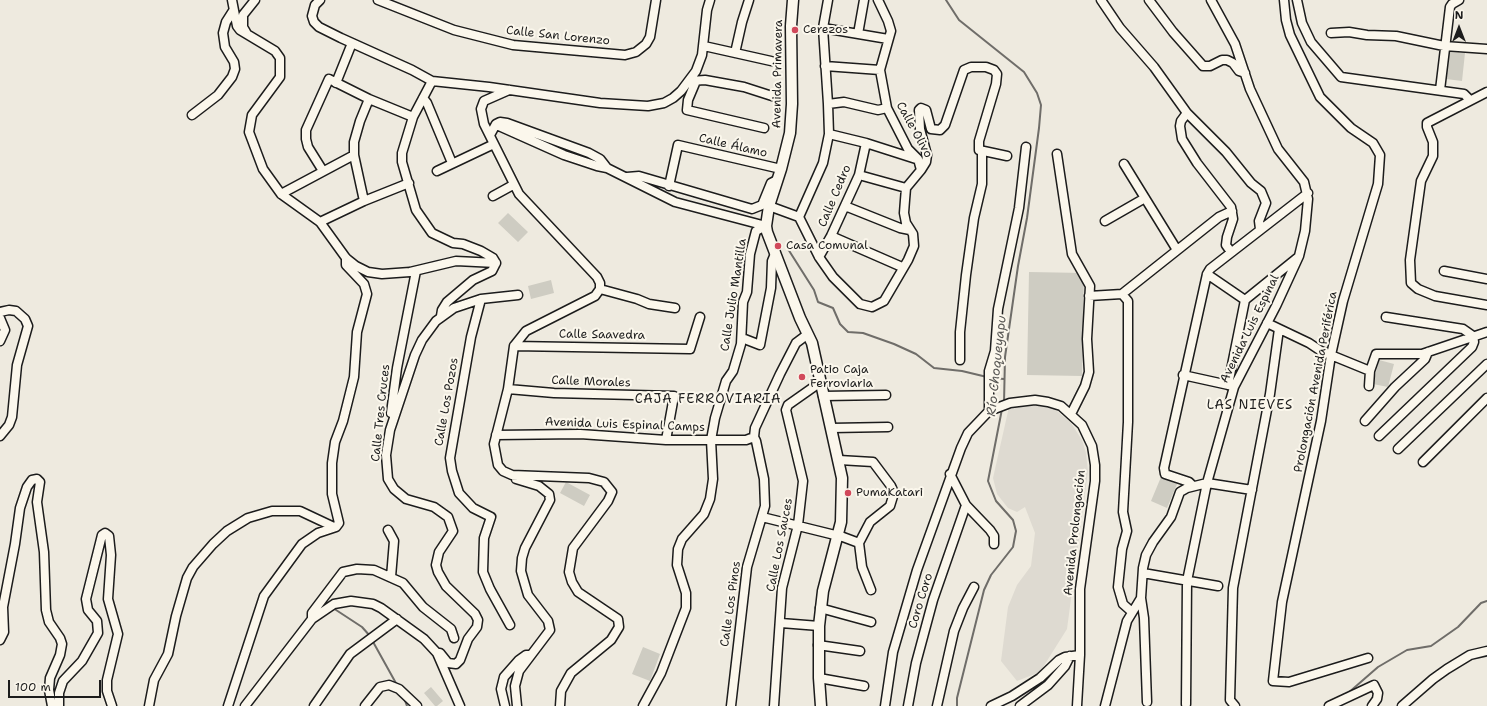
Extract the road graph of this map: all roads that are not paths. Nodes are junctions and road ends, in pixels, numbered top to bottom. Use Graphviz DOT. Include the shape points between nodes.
graph roads {
  1 [pos="232,0"];
  2 [pos="255,0"];
  3 [pos="320,0"];
  4 [pos="378,0"];
  5 [pos="656,0"];
  6 [pos="710,0"];
  7 [pos="749,0"];
  8 [pos="794,0"];
  9 [pos="828,0"];
  10 [pos="864,0"];
  11 [pos="878,0"];
  12 [pos="1101,0"];
  13 [pos="1149,0"];
  14 [pos="1211,0"];
  15 [pos="1284,0"];
  16 [pos="1297,0"];
  17 [pos="1459,0"];
  18 [pos="233,11"];
  19 [pos="822,28"];
  20 [pos="246,32"];
  21 [pos="1331,33"];
  22 [pos="858,34"];
  23 [pos="888,39"];
  24 [pos="352,43"];
  25 [pos="704,46"];
  26 [pos="1444,46"];
  27 [pos="1487,49"];
  28 [pos="735,53"];
  29 [pos="771,61"];
  30 [pos="824,66"];
  31 [pos="880,70"];
  32 [pos="1245,73"];
  33 [pos="332,81"];
  34 [pos="693,81"];
  35 [pos="432,82"];
  36 [pos="509,90"];
  37 [pos="1440,90"];
  38 [pos="1487,92"];
  39 [pos="772,96"];
  40 [pos="423,98"];
  41 [pos="369,99"];
  42 [pos="1470,100"];
  43 [pos="828,104"];
  44 [pos="887,108"];
  45 [pos="1187,113"];
  46 [pos="192,115"];
  47 [pos="413,117"];
  48 [pos="764,128"];
  49 [pos="829,134"];
  50 [pos="490,135"];
  51 [pos="866,143"];
  52 [pos="494,144"];
  53 [pos="1026,148"];
  54 [pos="982,151"];
  55 [pos="1057,154"];
  56 [pos="354,155"];
  57 [pos="1007,156"];
  58 [pos="918,159"];
  59 [pos="452,163"];
  60 [pos="1124,164"];
  61 [pos="921,170"];
  62 [pos="323,171"];
  63 [pos="437,171"];
  64 [pos="780,174"];
  65 [pos="859,175"];
  66 [pos="627,177"];
  67 [pos="409,183"];
  68 [pos="513,185"];
  69 [pos="669,186"];
  70 [pos="906,188"];
  71 [pos="1308,193"];
  72 [pos="280,194"];
  73 [pos="493,196"];
  74 [pos="1145,198"];
  75 [pos="364,201"];
  76 [pos="769,206"];
  77 [pos="845,206"];
  78 [pos="1232,211"];
  79 [pos="799,217"];
  80 [pos="1105,221"];
  81 [pos="320,222"];
  82 [pos="766,226"];
  83 [pos="1260,229"];
  84 [pos="910,230"];
  85 [pos="831,236"];
  86 [pos="1177,250"];
  87 [pos="1231,252"];
  88 [pos="776,254"];
  89 [pos="1299,256"];
  90 [pos="819,257"];
  91 [pos="346,258"];
  92 [pos="496,263"];
  93 [pos="902,268"];
  94 [pos="416,270"];
  95 [pos="1444,271"];
  96 [pos="1207,274"];
  97 [pos="1487,279"];
  98 [pos="600,289"];
  99 [pos="1122,294"];
  100 [pos="518,295"];
  101 [pos="1088,296"];
  102 [pos="481,299"];
  103 [pos="1245,300"];
  104 [pos="1487,305"];
  105 [pos="675,308"];
  106 [pos="0,312"];
  107 [pos="441,316"];
  108 [pos="700,317"];
  109 [pos="1386,317"];
  110 [pos="0,318"];
  111 [pos="1268,323"];
  112 [pos="1279,329"];
  113 [pos="1487,332"];
  114 [pos="808,334"];
  115 [pos="1473,336"];
  116 [pos="742,338"];
  117 [pos="0,342"];
  118 [pos="514,346"];
  119 [pos="1428,352"];
  120 [pos="1331,355"];
  121 [pos="960,360"];
  122 [pos="1487,364"];
  123 [pos="1370,371"];
  124 [pos="1183,375"];
  125 [pos="820,384"];
  126 [pos="1231,386"];
  127 [pos="1369,386"];
  128 [pos="508,389"];
  129 [pos="886,395"];
  130 [pos="823,396"];
  131 [pos="1487,398"];
  132 [pos="992,410"];
  133 [pos="1071,414"];
  134 [pos="1365,421"];
  135 [pos="392,423"];
  136 [pos="888,427"];
  137 [pos="832,428"];
  138 [pos="0,436"];
  139 [pos="496,436"];
  140 [pos="1379,436"];
  141 [pos="754,437"];
  142 [pos="666,440"];
  143 [pos="711,440"];
  144 [pos="1398,449"];
  145 [pos="839,460"];
  146 [pos="1423,462"];
  147 [pos="950,474"];
  148 [pos="512,475"];
  149 [pos="1207,483"];
  150 [pos="1193,486"];
  151 [pos="1252,490"];
  152 [pos="966,505"];
  153 [pos="762,517"];
  154 [pos="798,525"];
  155 [pos="334,527"];
  156 [pos="388,530"];
  157 [pos="838,536"];
  158 [pos="859,543"];
  159 [pos="994,544"];
  160 [pos="1142,573"];
  161 [pos="391,577"];
  162 [pos="1187,582"];
  163 [pos="1218,586"];
  164 [pos="974,587"];
  165 [pos="871,590"];
  166 [pos="1141,598"];
  167 [pos="820,608"];
  168 [pos="1132,612"];
  169 [pos="312,619"];
  170 [pos="396,619"];
  171 [pos="871,622"];
  172 [pos="781,623"];
  173 [pos="510,625"];
  174 [pos="818,626"];
  175 [pos="454,638"];
  176 [pos="0,640"];
  177 [pos="818,645"];
  178 [pos="860,651"];
  179 [pos="1487,651"];
  180 [pos="437,653"];
  181 [pos="530,655"];
  182 [pos="1080,655"];
  183 [pos="1070,656"];
  184 [pos="1368,658"];
  185 [pos="818,678"];
  186 [pos="864,686"];
  187 [pos="1147,702"];
  188 [pos="1186,704"];
  189 [pos="52,706"];
  190 [pos="59,706"];
  191 [pos="112,706"];
  192 [pos="149,706"];
  193 [pos="228,706"];
  194 [pos="246,706"];
  195 [pos="314,706"];
  196 [pos="365,706"];
  197 [pos="418,706"];
  198 [pos="460,706"];
  199 [pos="505,706"];
  200 [pos="518,706"];
  201 [pos="560,706"];
  202 [pos="643,706"];
  203 [pos="731,706"];
  204 [pos="774,706"];
  205 [pos="821,706"];
  206 [pos="885,706"];
  207 [pos="908,706"];
  208 [pos="937,706"];
  209 [pos="991,706"];
  210 [pos="1020,706"];
  211 [pos="1077,706"];
  212 [pos="1105,706"];
  213 [pos="1236,706"];
  214 [pos="1329,706"];
  215 [pos="1372,706"];
  216 [pos="1402,706"];
  1 -- 18 [label="street"];
  2 -- 20 [label="street" via="243,15 243,27"];
  3 -- 24 [label="street" via="313,9 314,22"];
  4 -- 5 [label="street, Calle San Lorenzo" via="454,30 513,45 625,55 636,52 650,37"];
  6 -- 25 [label="street"];
  7 -- 28 [label="street"];
  8 -- 64 [label="main road, Avenida Primavera" via="791,26 792,120"];
  9 -- 19 [label="street"];
  10 -- 22 [label="street"];
  11 -- 23 [label="street, Calle Olivo" via="891,31"];
  12 -- 45 [label="street"];
  13 -- 32 [label="street" via="1202,66 1227,60 1233,63 1238,71"];
  14 -- 32 [label="street" via="1235,44"];
  15 -- 120 [label="street, Prolongación Avenida Periférica" via="1290,35 1320,97 1351,128 1373,143 1380,155 1378,184 1343,301"];
  16 -- 37 [label="street" via="1308,37 1341,77"];
  17 -- 26 [label="street" via="1450,7"];
  18 -- 20 [label="street" via="237,26"];
  18 -- 46 [label="street" via="223,33 225,47 234,62 232,78 218,95"];
  19 -- 22 [label="street"];
  19 -- 30 [label="street"];
  20 -- 72 [label="street" via="275,51 280,58 280,77 252,115 249,132 263,169"];
  21 -- 26 [label="street" via="1396,36"];
  22 -- 23 [label="street"];
  23 -- 31 [label="street, Calle Olivo"];
  24 -- 33 [label="street"];
  24 -- 35 [label="street" via="412,70"];
  25 -- 28 [label="street"];
  25 -- 34 [label="street"];
  26 -- 27 [label="street"];
  26 -- 37 [label="street"];
  28 -- 29 [label="street"];
  30 -- 31 [label="street"];
  30 -- 43 [label="street"];
  31 -- 44 [label="street, Calle Olivo"];
  32 -- 71 [label="street" via="1278,149 1304,182"];
  33 -- 41 [label="street"];
  33 -- 62 [label="street" via="306,130 308,147"];
  34 -- 36 [label="street" via="664,103 648,106"];
  34 -- 39 [label="street" via="705,80 744,87"];
  34 -- 48 [label="street" via="687,110"];
  35 -- 36 [label="street"];
  35 -- 40 [label="street"];
  36 -- 50 [label="street" via="488,98 482,105 484,124"];
  37 -- 42 [label="street" via="1464,94"];
  38 -- 42 [label="street"];
  40 -- 47 [label="street"];
  40 -- 59 [label="street"];
  41 -- 47 [label="street"];
  41 -- 56 [label="street" via="356,132"];
  42 -- 104 [label="street" via="1426,125 1433,142 1433,156 1421,181 1410,253 1410,279 1413,286 1427,294"];
  43 -- 44 [label="street" via="844,102 878,110"];
  43 -- 49 [label="street"];
  44 -- 58 [label="street, Calle Olivo" via="908,149"];
  45 -- 78 [label="street" via="1180,126 1182,139"];
  45 -- 83 [label="street" via="1265,196 1266,203 1259,221"];
  47 -- 67 [label="street" via="402,153 402,162"];
  49 -- 51 [label="street"];
  49 -- 79 [label="street" via="823,162"];
  50 -- 52 [label="street"];
  50 -- 66 [label="street" via="494,126 498,124 564,155"];
  51 -- 58 [label="street"];
  51 -- 65 [label="street, Calle Cedro"];
  52 -- 59 [label="street"];
  52 -- 68 [label="street"];
  53 -- 132 [label="street" via="1019,208 998,309 995,351 989,371"];
  54 -- 57 [label="street"];
  54 -- 61 [label="street" via="979,150 979,141 997,74 990,68 971,67 964,70 943,128 938,131 931,129 926,110 919,110 920,129 927,155"];
  54 -- 121 [label="street" via="982,184 966,275"];
  55 -- 101 [label="street" via="1072,254 1090,286"];
  56 -- 62 [label="street"];
  56 -- 75 [label="street"];
  58 -- 61 [label="street, Calle Olivo"];
  59 -- 63 [label="street"];
  60 -- 74 [label="street"];
  61 -- 70 [label="street, Calle Olivo"];
  62 -- 72 [label="street"];
  64 -- 69 [label="street" via="772,183 762,205 752,209"];
  64 -- 69 [label="street, Calle Álamo" via="678,145"];
  64 -- 76 [label="main road, Avenida Primavera"];
  65 -- 70 [label="street"];
  65 -- 77 [label="street, Calle Cedro"];
  66 -- 69 [label="street" via="639,176"];
  66 -- 82 [label="street" via="676,202"];
  67 -- 75 [label="street"];
  67 -- 92 [label="street" via="416,210 432,233 453,243 481,250"];
  68 -- 73 [label="street"];
  68 -- 98 [label="street" via="524,201 598,276"];
  70 -- 84 [label="street" via="904,213"];
  71 -- 83 [label="street"];
  71 -- 89 [label="street, Avenida Luis Espinal" via="1305,231"];
  72 -- 81 [label="street"];
  74 -- 80 [label="street"];
  74 -- 86 [label="street"];
  75 -- 81 [label="street"];
  76 -- 79 [label="street"];
  76 -- 82 [label="main road, Avenida Primavera"];
  77 -- 84 [label="street"];
  77 -- 85 [label="street, Calle Cedro"];
  78 -- 86 [label="street" via="1218,217"];
  78 -- 87 [label="street" via="1232,222 1226,242"];
  79 -- 90 [label="street"];
  81 -- 91 [label="street"];
  82 -- 88 [label="main road, Avenida Primavera"];
  82 -- 116 [label="street, Calle Julio Mantilla" via="756,231 750,254 743,302"];
  83 -- 87 [label="street"];
  84 -- 93 [label="street" via="914,246"];
  85 -- 90 [label="street, Calle Cedro"];
  85 -- 93 [label="street"];
  86 -- 99 [label="street"];
  87 -- 96 [label="street"];
  88 -- 114 [label="main road, Avenida Primavera"];
  88 -- 116 [label="street" via="772,261 768,306 760,345"];
  89 -- 103 [label="street"];
  89 -- 111 [label="street, Avenida Luis Espinal"];
  90 -- 93 [label="street" via="833,276 865,306 879,305 888,296"];
  91 -- 94 [label="street" via="368,272 382,274"];
  91 -- 155 [label="street" via="346,265 364,284 367,294 357,332 354,377 333,452 332,488 339,521"];
  92 -- 94 [label="street" via="456,261"];
  92 -- 107 [label="street" via="492,271 473,280 448,302"];
  94 -- 135 [label="street, Calle Tres Cruces" via="397,368"];
  95 -- 97 [label="street"];
  96 -- 103 [label="street"];
  96 -- 124 [label="street"];
  98 -- 105 [label="street" via="649,304"];
  98 -- 118 [label="street" via="595,296 526,331"];
  99 -- 101 [label="street"];
  99 -- 168 [label="street" via="1128,301 1128,414 1123,512 1127,531 1122,549 1118,587 1123,604"];
  100 -- 102 [label="street"];
  101 -- 133 [label="street" via="1089,372"];
  102 -- 107 [label="street" via="454,308"];
  102 -- 173 [label="street, Calle Los Pozos" via="468,351 450,458 455,483 462,497 473,508 491,517 484,538 483,572"];
  103 -- 126 [label="street"];
  106 -- 138 [label="street" via="16,312 25,319 28,326 17,365 12,417"];
  107 -- 135 [label="street" via="422,340 415,355"];
  108 -- 118 [label="street, Calle Saavedra" via="690,349"];
  109 -- 115 [label="street" via="1463,329"];
  110 -- 117 [label="street" via="5,330"];
  111 -- 112 [label="street"];
  111 -- 126 [label="street, Avenida Luis Espinal"];
  112 -- 120 [label="street"];
  112 -- 151 [label="street"];
  113 -- 115 [label="street"];
  114 -- 125 [label="main road, Avenida Primavera"];
  114 -- 141 [label="street" via="796,343 755,428"];
  115 -- 119 [label="street"];
  115 -- 140 [label="street" via="1472,347"];
  116 -- 143 [label="street, Calle Julio Mantilla" via="733,371 726,381 717,406"];
  118 -- 128 [label="street"];
  119 -- 123 [label="street" via="1410,356 1376,354"];
  119 -- 134 [label="street" via="1425,359 1394,387"];
  120 -- 123 [label="street"];
  120 -- 184 [label="street, Prolongación Avenida Periférica" via="1320,421 1282,602 1273,681 1289,682"];
  122 -- 144 [label="street"];
  123 -- 127 [label="street"];
  124 -- 126 [label="street"];
  124 -- 150 [label="street" via="1164,472"];
  125 -- 130 [label="main road, Avenida Primavera"];
  125 -- 154 [label="street, Calle Los Sauces" via="788,405 786,410 803,481"];
  126 -- 149 [label="street, Avenida Luis Espinal"];
  128 -- 139 [label="street"];
  128 -- 142 [label="street, Calle Morales" via="554,393 674,396"];
  129 -- 130 [label="street"];
  130 -- 137 [label="main road, Avenida Primavera"];
  131 -- 146 [label="street"];
  132 -- 133 [label="street, Avenida Prolongación" via="1010,403 1030,400 1061,406"];
  132 -- 147 [label="street, Avenida Prolongación" via="968,433"];
  133 -- 182 [label="street, Avenida Prolongación" via="1082,425 1089,439 1095,465 1095,482 1080,589"];
  135 -- 180 [label="street, Calle Tres Cruces" via="386,455 388,479 394,489 406,499 434,507 448,517 453,531 439,552 436,565 438,572 446,586 475,614 479,624 456,664 448,663 440,653"];
  136 -- 137 [label="street"];
  137 -- 145 [label="main road, Avenida Primavera"];
  139 -- 142 [label="street, Avenida Luis Espinal Camps" via="580,434"];
  139 -- 148 [label="street" via="494,451 498,466 503,472"];
  141 -- 143 [label="street, Avenida Luis Espinal Camps" via="746,440"];
  141 -- 153 [label="street, Calle Los Pinos" via="764,479 765,506"];
  142 -- 143 [label="street, Avenida Luis Espinal Camps"];
  143 -- 202 [label="street, Calle Julio Mantilla" via="713,479 708,507 682,539 677,556 678,573 686,593 686,608 662,673"];
  145 -- 157 [label="main road, Avenida Primavera" via="843,496"];
  145 -- 158 [label="street" via="873,462 894,493 890,506 870,522"];
  147 -- 152 [label="street"];
  147 -- 206 [label="street, Avenida Prolongación" via="917,570 893,652"];
  148 -- 181 [label="street" via="516,479 539,486 550,496 522,558 525,586 531,600 548,621 550,628"];
  148 -- 201 [label="street" via="589,478 604,482 612,495 573,548 569,572 578,592 618,620 619,627 611,640 571,673 561,691"];
  149 -- 150 [label="street"];
  149 -- 151 [label="street"];
  149 -- 162 [label="street, Avenida Luis Espinal"];
  150 -- 160 [label="street" via="1182,490 1178,496 1171,517 1146,555"];
  151 -- 213 [label="street" via="1233,588 1230,700"];
  152 -- 159 [label="street" via="990,530 994,536"];
  152 -- 207 [label="street, Coro Coro" via="933,600 916,663"];
  153 -- 154 [label="street"];
  153 -- 203 [label="street, Calle Los Pinos" via="747,567"];
  154 -- 157 [label="street"];
  154 -- 172 [label="street, Calle Los Sauces" via="782,588"];
  155 -- 192 [label="street" via="300,511 272,510 248,518 216,541 187,578 170,648 152,685"];
  155 -- 193 [label="street" via="318,533 302,544 264,596"];
  156 -- 161 [label="street" via="394,541"];
  157 -- 158 [label="street"];
  157 -- 167 [label="main road, Avenida Primavera"];
  158 -- 165 [label="street" via="862,567"];
  160 -- 162 [label="street"];
  160 -- 166 [label="street"];
  161 -- 169 [label="street" via="374,570 357,569 343,572 312,613"];
  161 -- 175 [label="street" via="403,583 423,607 451,629"];
  162 -- 163 [label="street"];
  162 -- 188 [label="street, Avenida Luis Espinal"];
  164 -- 208 [label="street" via="954,631"];
  166 -- 168 [label="street"];
  166 -- 187 [label="street"];
  167 -- 171 [label="street"];
  167 -- 174 [label="main road, Avenida Primavera"];
  168 -- 212 [label="street" via="1127,621"];
  169 -- 170 [label="street" via="330,606 351,601 373,604"];
  169 -- 194 [label="street"];
  170 -- 180 [label="street" via="424,639"];
  170 -- 195 [label="street" via="350,654"];
  172 -- 174 [label="street"];
  172 -- 204 [label="street, Calle Los Sauces"];
  174 -- 177 [label="main road, Avenida Primavera"];
  176 -- 189 [label="street" via="4,632 3,607 20,508 27,487 32,480 37,479 40,482 37,502 44,552 46,610 49,622 62,644 50,678"];
  177 -- 178 [label="street"];
  177 -- 185 [label="main road, Avenida Primavera"];
  179 -- 216 [label="street" via="1470,655"];
  180 -- 198 [label="street"];
  181 -- 199 [label="street" via="519,660 504,677 502,689"];
  181 -- 200 [label="street" via="516,678"];
  182 -- 183 [label="street"];
  182 -- 211 [label="street, Avenida Prolongación"];
  183 -- 209 [label="street" via="1059,660 1040,678 1012,696"];
  183 -- 210 [label="street" via="1065,666 1048,684"];
  185 -- 186 [label="street"];
  185 -- 205 [label="main road, Avenida Primavera"];
  190 -- 191 [label="street" via="59,693 63,681 82,661 98,633 96,621 88,610 86,599 102,536 105,533 109,536 111,555 108,604 118,634 107,680 107,691"];
  196 -- 197 [label="street" via="380,687 389,685 399,689"];
  214 -- 215 [label="street" via="1374,684 1378,693"];
}
